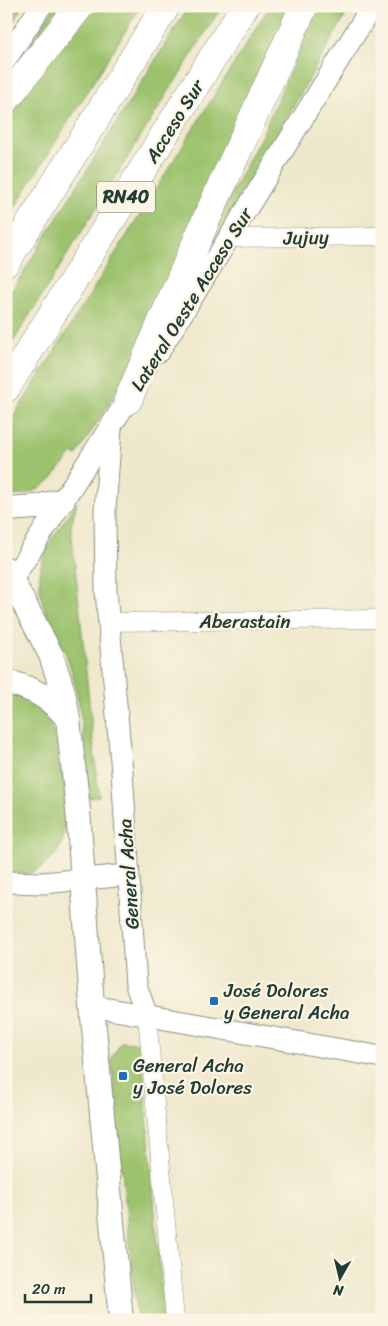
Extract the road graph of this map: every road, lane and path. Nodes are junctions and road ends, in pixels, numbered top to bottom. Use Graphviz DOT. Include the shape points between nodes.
graph roads {
  1 [pos="41,6"];
  2 [pos="80,6"];
  3 [pos="166,6"];
  4 [pos="245,6"];
  5 [pos="304,6"];
  6 [pos="372,6"];
  7 [pos="6,59"];
  8 [pos="6,99"];
  9 [pos="382,236"];
  10 [pos="230,238"];
  11 [pos="6,262"];
  12 [pos="6,388"];
  13 [pos="128,400"];
  14 [pos="112,426"];
  15 [pos="63,500"];
  16 [pos="6,509"];
  17 [pos="8,579"];
  18 [pos="382,620"];
  19 [pos="107,622"];
  20 [pos="6,682"];
  21 [pos="68,719"];
  22 [pos="127,875"];
  23 [pos="84,879"];
  24 [pos="6,882"];
  25 [pos="92,1006"];
  26 [pos="147,1016"];
  27 [pos="382,1057"];
  28 [pos="121,1320"];
  29 [pos="175,1320"];
  1 -- 7 [label="street"];
  2 -- 8 [label="highway"];
  3 -- 11 [label="highway"];
  4 -- 12 [label="highway, Acceso Sur / RN40"];
  5 -- 13 [label="highway"];
  6 -- 10 [label="street, Lateral Oeste Acceso Sur"];
  9 -- 10 [label="street, Jujuy"];
  10 -- 13 [label="street, Lateral Oeste Acceso Sur"];
  13 -- 14 [label="street, Lateral Oeste Acceso Sur"];
  14 -- 15 [label="street, Lateral Oeste Acceso Sur"];
  14 -- 19 [label="street, General Acha" via="105,510"];
  15 -- 16 [label="main road" via="37,507"];
  15 -- 17 [label="street, Lateral Oeste Acceso Sur"];
  17 -- 21 [label="main road" via="51,654"];
  18 -- 19 [label="street, Aberastain"];
  19 -- 22 [label="street, General Acha" via="122,772"];
  20 -- 21 [label="main road" via="36,692 59,708"];
  21 -- 23 [label="main road"];
  22 -- 23 [label="street"];
  22 -- 26 [label="street, General Acha" via="136,985"];
  23 -- 24 [label="street"];
  23 -- 25 [label="main road"];
  25 -- 26 [label="street"];
  25 -- 28 [label="main road"];
  26 -- 27 [label="street"];
  26 -- 29 [label="street, General Acha"];
}
